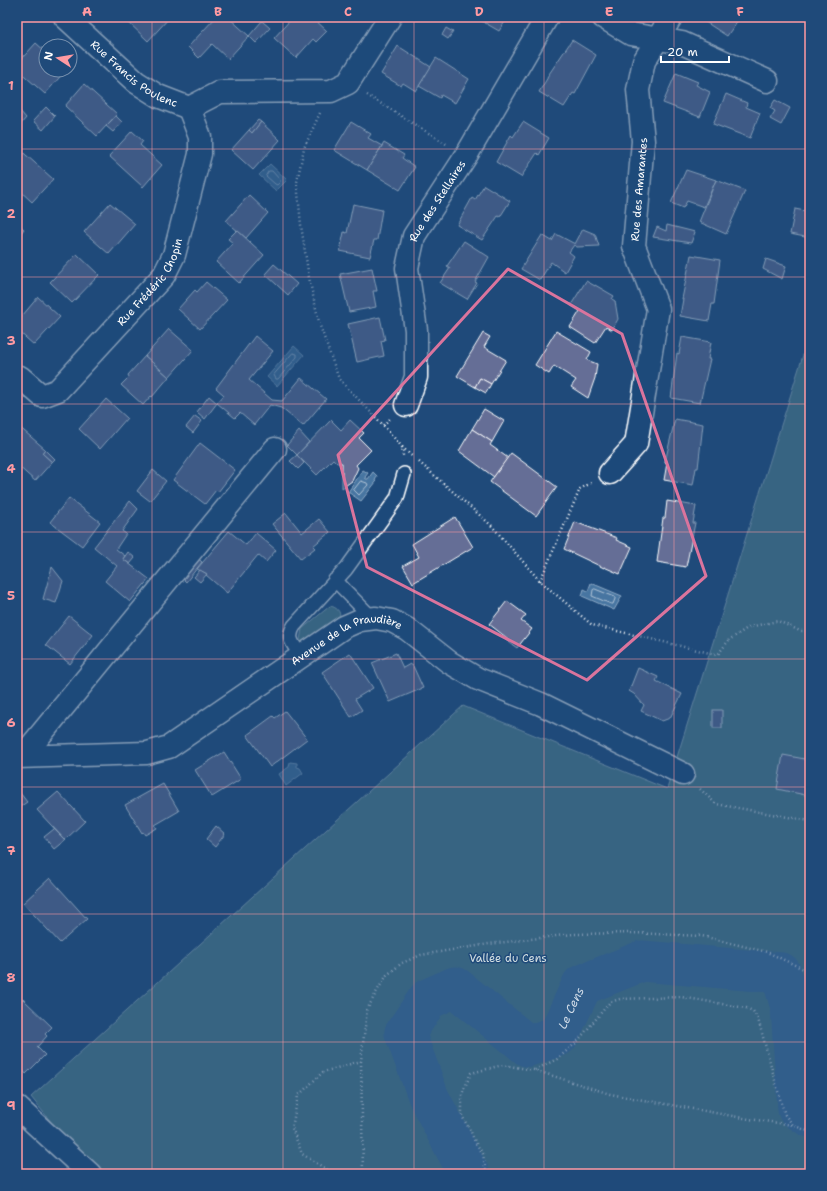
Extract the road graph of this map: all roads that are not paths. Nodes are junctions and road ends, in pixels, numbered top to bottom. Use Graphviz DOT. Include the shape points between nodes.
graph roads {
  1 [pos="390,17"];
  2 [pos="547,17"];
  3 [pos="603,17"];
  4 [pos="671,17"];
  5 [pos="76,21"];
  6 [pos="658,38"];
  7 [pos="767,81"];
  8 [pos="189,108"];
  9 [pos="20,377"];
  10 [pos="406,404"];
  11 [pos="274,449"];
  12 [pos="610,472"];
  13 [pos="404,474"];
  14 [pos="334,580"];
  15 [pos="372,618"];
  16 [pos="300,656"];
  17 [pos="20,757"];
  18 [pos="683,774"];
  19 [pos="17,1106"];
  20 [pos="90,1174"];
  1 -- 8 [label="street" via="339,87 220,92"];
  2 -- 10 [label="street, Rue des Stellaires" via="466,156 414,236 407,268 416,330 416,377"];
  3 -- 6 [label="street" via="631,34"];
  4 -- 6 [label="street, Rue des Amarantes"];
  5 -- 8 [label="street, Rue Francis Poulenc" via="136,82 158,96"];
  6 -- 7 [label="street" via="682,43"];
  6 -- 12 [label="street, Rue des Amarantes" via="644,61 638,90 643,141 634,246 658,309 636,444"];
  8 -- 9 [label="street, Rue Frédéric Chopin" via="200,137 200,154 174,255 164,275 58,390 42,396"];
  11 -- 17 [label="street, Avenue de la Praudière"];
  13 -- 14 [label="lane" via="398,498 346,569"];
  14 -- 15 [label="lane"];
  14 -- 16 [label="lane" via="290,632 291,641"];
  15 -- 16 [label="street, Avenue de la Praudière" via="344,627"];
  15 -- 18 [label="street, Avenue de la Praudière" via="392,621 407,629 448,662 478,678 541,704"];
  16 -- 17 [label="street, Avenue de la Praudière" via="170,747 147,753"];
  19 -- 20 [label="street"];
}
